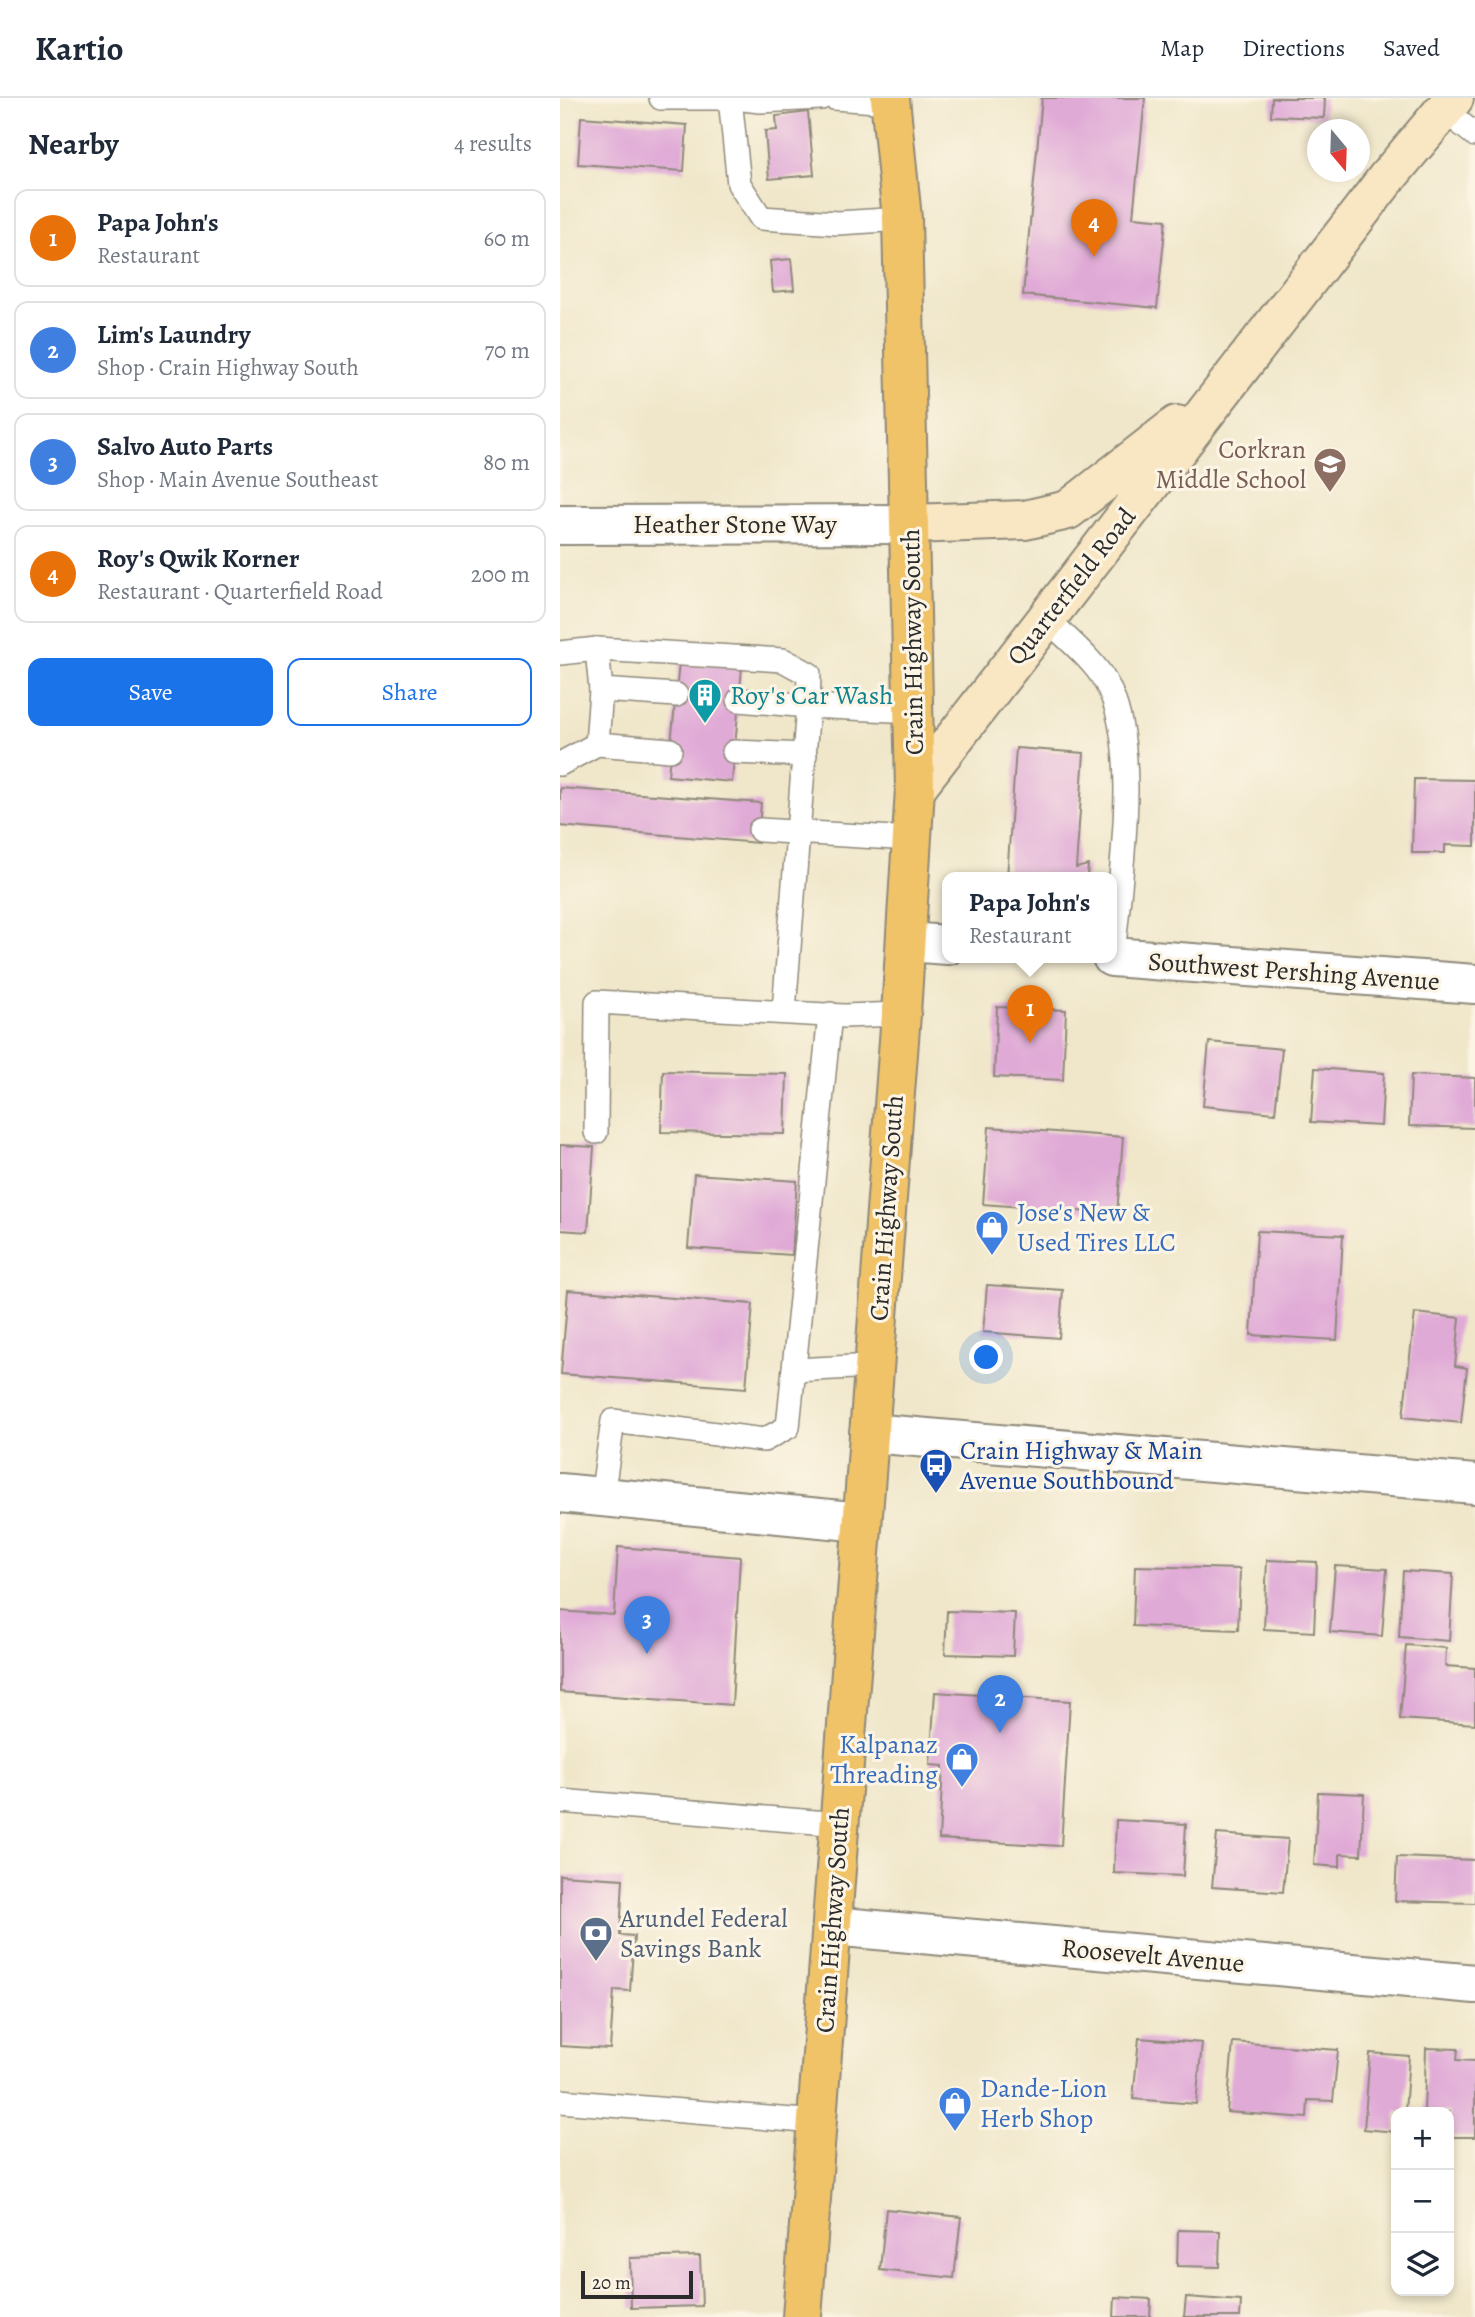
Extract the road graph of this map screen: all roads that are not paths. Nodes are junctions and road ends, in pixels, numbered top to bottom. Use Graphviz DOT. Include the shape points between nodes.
graph roads {
  1 [pos="661,98"];
  2 [pos="730,98"];
  3 [pos="821,98"];
  4 [pos="834,98"];
  5 [pos="890,100"];
  6 [pos="1449,104"];
  7 [pos="1475,135"];
  8 [pos="902,219"];
  9 [pos="1228,384"];
  10 [pos="911,524"];
  11 [pos="560,525"];
  12 [pos="1047,618"];
  13 [pos="597,649"];
  14 [pos="560,653"];
  15 [pos="601,690"];
  16 [pos="676,695"];
  17 [pos="739,701"];
  18 [pos="808,706"];
  19 [pos="913,711"];
  20 [pos="597,744"];
  21 [pos="670,750"];
  22 [pos="734,752"];
  23 [pos="805,755"];
  24 [pos="560,764"];
  25 [pos="915,789"];
  26 [pos="760,830"];
  27 [pos="799,832"];
  28 [pos="911,839"];
  29 [pos="1117,898"];
  30 [pos="906,942"];
  31 [pos="942,945"];
  32 [pos="1117,957"];
  33 [pos="1475,984"];
  34 [pos="784,1011"];
  35 [pos="831,1014"];
  36 [pos="901,1014"];
  37 [pos="596,1132"];
  38 [pos="874,1366"];
  39 [pos="794,1370"];
  40 [pos="869,1433"];
  41 [pos="1475,1483"];
  42 [pos="560,1493"];
  43 [pos="602,1497"];
  44 [pos="862,1522"];
  45 [pos="560,1801"];
  46 [pos="839,1825"];
  47 [pos="832,1926"];
  48 [pos="1475,1984"];
  49 [pos="560,2101"];
  50 [pos="817,2122"];
  51 [pos="802,2317"];
  1 -- 2 [label="lane"];
  2 -- 3 [label="lane"];
  2 -- 8 [label="lane" via="739,184 761,218 838,223"];
  4 -- 5 [label="lane"];
  5 -- 8 [label="main road, Crain Highway South"];
  6 -- 7 [label="lane"];
  6 -- 9 [label="main road, Quarterfield Road"];
  8 -- 10 [label="main road, Crain Highway South"];
  9 -- 10 [label="main road, Quarterfield Road" via="1068,510 1025,520"];
  9 -- 12 [label="main road, Quarterfield Road"];
  10 -- 11 [label="street, Heather Stone Way"];
  10 -- 19 [label="main road, Crain Highway South"];
  12 -- 25 [label="main road, Quarterfield Road"];
  12 -- 29 [label="lane" via="1104,678 1117,705 1126,766"];
  13 -- 14 [label="lane"];
  13 -- 15 [label="lane"];
  13 -- 18 [label="lane" via="783,660 809,674"];
  15 -- 16 [label="lane"];
  15 -- 20 [label="lane"];
  17 -- 18 [label="lane"];
  18 -- 19 [label="lane"];
  18 -- 23 [label="lane"];
  19 -- 25 [label="main road, Crain Highway South"];
  20 -- 21 [label="lane"];
  20 -- 24 [label="lane"];
  22 -- 23 [label="lane"];
  23 -- 27 [label="lane"];
  25 -- 28 [label="main road, Crain Highway South"];
  26 -- 27 [label="lane"];
  27 -- 28 [label="lane"];
  27 -- 34 [label="lane"];
  28 -- 30 [label="main road, Crain Highway South"];
  30 -- 31 [label="street"];
  30 -- 36 [label="main road, Crain Highway South"];
  32 -- 33 [label="street, Southwest Pershing Avenue"];
  34 -- 35 [label="lane"];
  34 -- 37 [label="lane" via="597,1002"];
  35 -- 36 [label="lane"];
  35 -- 39 [label="lane"];
  36 -- 38 [label="main road, Crain Highway South"];
  38 -- 39 [label="lane"];
  38 -- 40 [label="main road, Crain Highway South"];
  39 -- 43 [label="lane" via="788,1427 764,1440 613,1421"];
  40 -- 41 [label="street"];
  40 -- 44 [label="main road, Crain Highway South"];
  42 -- 43 [label="street"];
  43 -- 44 [label="street"];
  44 -- 46 [label="main road, Crain Highway South"];
  45 -- 46 [label="lane"];
  46 -- 47 [label="main road, Crain Highway South"];
  47 -- 48 [label="street, Roosevelt Avenue"];
  47 -- 50 [label="main road, Crain Highway South"];
  49 -- 50 [label="lane"];
  50 -- 51 [label="main road, Crain Highway South"];
}
